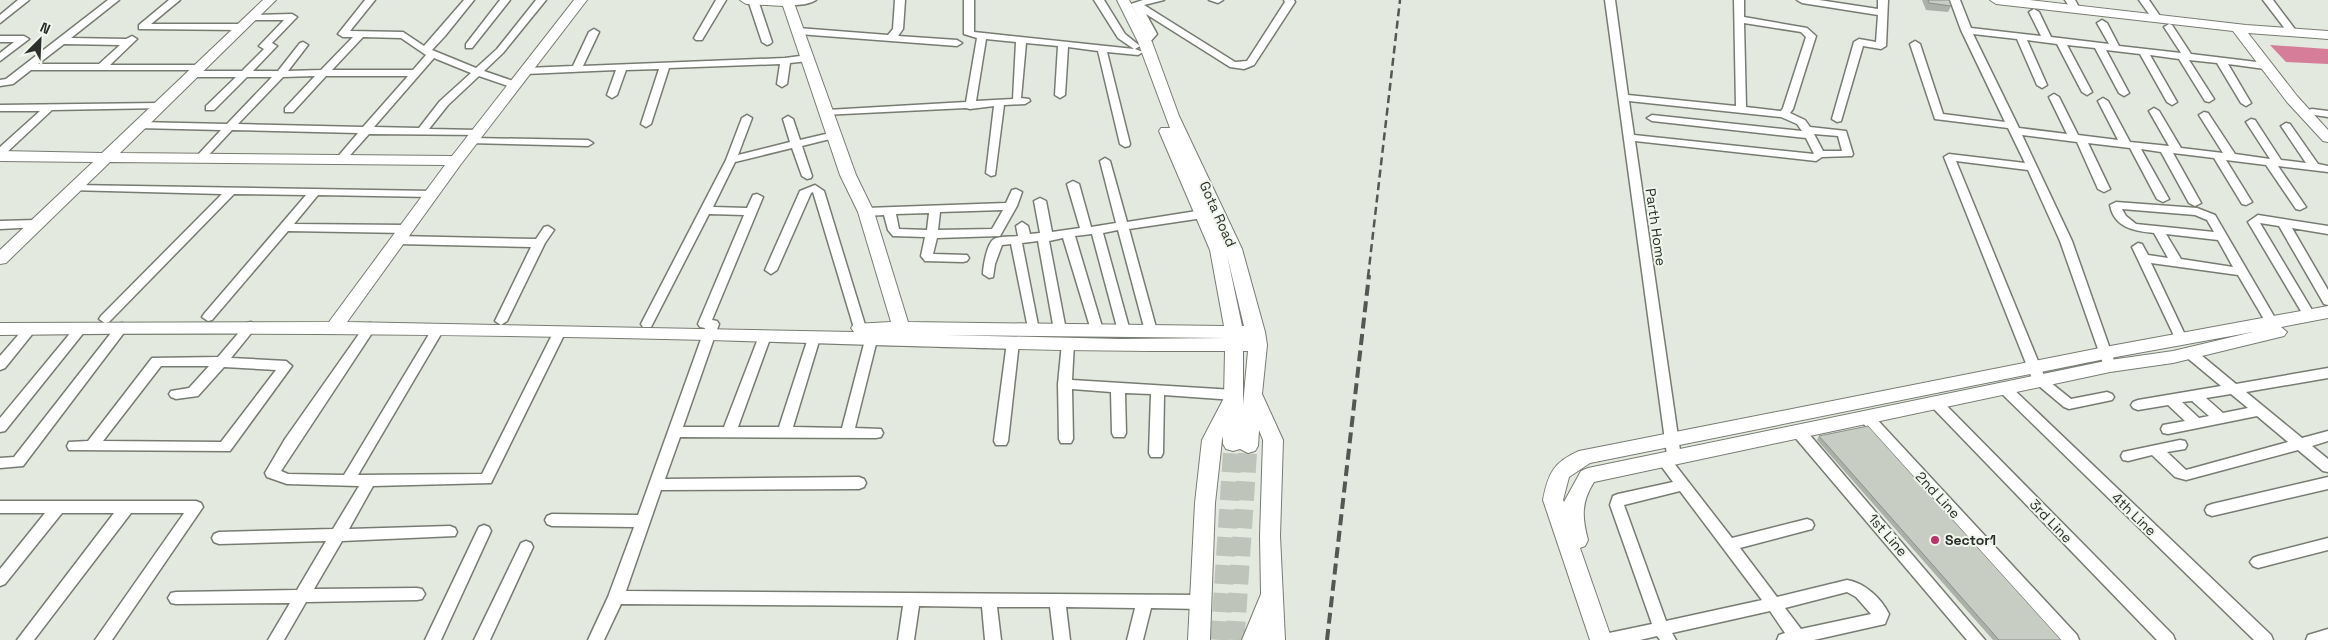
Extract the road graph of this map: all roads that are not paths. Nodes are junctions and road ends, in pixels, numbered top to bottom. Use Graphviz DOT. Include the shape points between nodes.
graph roads {
  1 [pos="24,0"];
  2 [pos="114,0"];
  3 [pos="175,0"];
  4 [pos="270,0"];
  5 [pos="370,0"];
  6 [pos="469,0"];
  7 [pos="505,0"];
  8 [pos="541,0"];
  9 [pos="581,0"];
  10 [pos="721,0"];
  11 [pos="746,0"];
  12 [pos="754,0"];
  13 [pos="811,0"];
  14 [pos="900,0"];
  15 [pos="969,0"];
  16 [pos="1098,0"];
  17 [pos="1110,0"];
  18 [pos="1122,0"];
  19 [pos="1159,0"];
  20 [pos="1214,0"];
  21 [pos="1218,0"];
  22 [pos="1289,0"];
  23 [pos="1610,0"];
  24 [pos="1739,0"];
  25 [pos="1802,0"];
  26 [pos="1884,0"];
  27 [pos="1955,0"];
  28 [pos="1996,0"];
  29 [pos="2144,0"];
  30 [pos="2268,0"];
  31 [pos="788,2"];
  32 [pos="1134,2"];
  33 [pos="1851,4"];
  34 [pos="2029,5"];
  35 [pos="2072,5"];
  36 [pos="1883,13"];
  37 [pos="1740,19"];
  38 [pos="2157,19"];
  39 [pos="0,20"];
  40 [pos="247,22"];
  41 [pos="2102,23"];
  42 [pos="142,27"];
  43 [pos="2169,27"];
  44 [pos="1132,28"];
  45 [pos="2241,28"];
  46 [pos="1966,30"];
  47 [pos="798,31"];
  48 [pos="594,32"];
  49 [pos="2292,32"];
  50 [pos="361,34"];
  51 [pos="2328,35"];
  52 [pos="982,36"];
  53 [pos="2020,36"];
  54 [pos="699,38"];
  55 [pos="892,38"];
  56 [pos="0,39"];
  57 [pos="1021,40"];
  58 [pos="2048,40"];
  59 [pos="60,41"];
  60 [pos="130,42"];
  61 [pos="767,42"];
  62 [pos="2061,42"];
  63 [pos="957,43"];
  64 [pos="1063,44"];
  65 [pos="1915,44"];
  66 [pos="303,45"];
  67 [pos="469,46"];
  68 [pos="2099,46"];
  69 [pos="1139,47"];
  70 [pos="1102,48"];
  71 [pos="2116,48"];
  72 [pos="2143,51"];
  73 [pos="429,52"];
  74 [pos="2185,56"];
  75 [pos="0,58"];
  76 [pos="808,58"];
  77 [pos="784,61"];
  78 [pos="2221,61"];
  79 [pos="665,66"];
  80 [pos="2265,66"];
  81 [pos="28,67"];
  82 [pos="101,68"];
  83 [pos="622,68"];
  84 [pos="576,70"];
  85 [pos="195,71"];
  86 [pos="477,71"];
  87 [pos="526,71"];
  88 [pos="323,73"];
  89 [pos="415,73"];
  90 [pos="246,74"];
  91 [pos="281,74"];
  92 [pos="0,83"];
  93 [pos="782,84"];
  94 [pos="2042,84"];
  95 [pos="515,85"];
  96 [pos="2087,92"];
  97 [pos="2124,93"];
  98 [pos="612,95"];
  99 [pos="1060,95"];
  100 [pos="1623,96"];
  101 [pos="2054,97"];
  102 [pos="2209,99"];
  103 [pos="2103,101"];
  104 [pos="2172,102"];
  105 [pos="999,103"];
  106 [pos="2246,103"];
  107 [pos="159,106"];
  108 [pos="970,106"];
  109 [pos="1699,106"];
  110 [pos="0,108"];
  111 [pos="49,108"];
  112 [pos="210,108"];
  113 [pos="289,110"];
  114 [pos="1741,110"];
  115 [pos="2154,111"];
  116 [pos="826,112"];
  117 [pos="2312,112"];
  118 [pos="1783,114"];
  119 [pos="2328,114"];
  120 [pos="2204,115"];
  121 [pos="747,118"];
  122 [pos="1652,118"];
  123 [pos="788,119"];
  124 [pos="1837,119"];
  125 [pos="2251,122"];
  126 [pos="646,124"];
  127 [pos="1703,124"];
  128 [pos="138,125"];
  129 [pos="2286,126"];
  130 [pos="231,127"];
  131 [pos="2328,128"];
  132 [pos="2015,129"];
  133 [pos="364,130"];
  134 [pos="422,131"];
  135 [pos="1808,133"];
  136 [pos="834,135"];
  137 [pos="1628,136"];
  138 [pos="475,137"];
  139 [pos="2328,138"];
  140 [pos="2077,139"];
  141 [pos="588,143"];
  142 [pos="796,144"];
  143 [pos="1125,144"];
  144 [pos="2130,145"];
  145 [pos="2165,149"];
  146 [pos="2177,151"];
  147 [pos="0,154"];
  148 [pos="1819,154"];
  149 [pos="2218,156"];
  150 [pos="105,157"];
  151 [pos="2231,157"];
  152 [pos="200,158"];
  153 [pos="340,160"];
  154 [pos="731,160"];
  155 [pos="456,161"];
  156 [pos="1105,161"];
  157 [pos="2274,163"];
  158 [pos="2033,167"];
  159 [pos="2314,167"];
  160 [pos="2328,169"];
  161 [pos="991,173"];
  162 [pos="807,176"];
  163 [pos="1073,184"];
  164 [pos="73,188"];
  165 [pos="2104,189"];
  166 [pos="232,190"];
  167 [pos="315,192"];
  168 [pos="1016,192"];
  169 [pos="432,194"];
  170 [pos="757,197"];
  171 [pos="2163,199"];
  172 [pos="1040,202"];
  173 [pos="2246,202"];
  174 [pos="2195,203"];
  175 [pos="1011,206"];
  176 [pos="2300,207"];
  177 [pos="935,208"];
  178 [pos="705,210"];
  179 [pos="889,211"];
  180 [pos="750,212"];
  181 [pos="866,212"];
  182 [pos="1203,214"];
  183 [pos="2283,223"];
  184 [pos="36,224"];
  185 [pos="0,226"];
  186 [pos="1022,226"];
  187 [pos="1122,226"];
  188 [pos="286,227"];
  189 [pos="548,230"];
  190 [pos="2158,230"];
  191 [pos="2328,230"];
  192 [pos="1092,231"];
  193 [pos="932,234"];
  194 [pos="1068,234"];
  195 [pos="402,235"];
  196 [pos="2222,237"];
  197 [pos="1045,238"];
  198 [pos="1020,240"];
  199 [pos="539,244"];
  200 [pos="0,258"];
  201 [pos="962,258"];
  202 [pos="2177,263"];
  203 [pos="771,270"];
  204 [pos="2242,272"];
  205 [pos="989,274"];
  206 [pos="2328,301"];
  207 [pos="2328,312"];
  208 [pos="2309,315"];
  209 [pos="208,317"];
  210 [pos="105,319"];
  211 [pos="0,320"];
  212 [pos="501,321"];
  213 [pos="337,323"];
  214 [pos="647,324"];
  215 [pos="2328,324"];
  216 [pos="251,326"];
  217 [pos="122,327"];
  218 [pos="370,327"];
  219 [pos="2274,327"];
  220 [pos="81,328"];
  221 [pos="709,328"];
  222 [pos="0,329"];
  223 [pos="30,329"];
  224 [pos="438,329"];
  225 [pos="1033,330"];
  226 [pos="1097,330"];
  227 [pos="560,331"];
  228 [pos="1124,331"];
  229 [pos="1151,331"];
  230 [pos="866,334"];
  231 [pos="901,334"];
  232 [pos="765,336"];
  233 [pos="1064,337"];
  234 [pos="814,338"];
  235 [pos="1257,338"];
  236 [pos="1234,339"];
  237 [pos="1013,342"];
  238 [pos="2185,346"];
  239 [pos="2107,360"];
  240 [pos="221,362"];
  241 [pos="0,365"];
  242 [pos="2328,373"];
  243 [pos="2037,374"];
  244 [pos="1065,384"];
  245 [pos="1118,386"];
  246 [pos="2004,388"];
  247 [pos="1158,389"];
  248 [pos="2234,389"];
  249 [pos="176,394"];
  250 [pos="1244,395"];
  251 [pos="2195,396"];
  252 [pos="2107,397"];
  253 [pos="2171,400"];
  254 [pos="1936,403"];
  255 [pos="2138,406"];
  256 [pos="2260,410"];
  257 [pos="1866,417"];
  258 [pos="2221,419"];
  259 [pos="2196,423"];
  260 [pos="0,427"];
  261 [pos="2168,429"];
  262 [pos="1798,431"];
  263 [pos="675,432"];
  264 [pos="729,432"];
  265 [pos="784,433"];
  266 [pos="847,433"];
  267 [pos="876,433"];
  268 [pos="1119,433"];
  269 [pos="2328,436"];
  270 [pos="1066,439"];
  271 [pos="1001,441"];
  272 [pos="2299,443"];
  273 [pos="1240,445"];
  274 [pos="74,446"];
  275 [pos="92,446"];
  276 [pos="2180,446"];
  277 [pos="2156,450"];
  278 [pos="1670,452"];
  279 [pos="1156,453"];
  280 [pos="2128,456"];
  281 [pos="0,463"];
  282 [pos="2328,467"];
  283 [pos="369,481"];
  284 [pos="348,482"];
  285 [pos="859,483"];
  286 [pos="2328,483"];
  287 [pos="656,485"];
  288 [pos="1683,485"];
  289 [pos="0,507"];
  290 [pos="58,507"];
  291 [pos="127,507"];
  292 [pos="2212,510"];
  293 [pos="552,520"];
  294 [pos="643,521"];
  295 [pos="1807,525"];
  296 [pos="484,531"];
  297 [pos="450,532"];
  298 [pos="338,534"];
  299 [pos="219,538"];
  300 [pos="2328,544"];
  301 [pos="1728,545"];
  302 [pos="526,547"];
  303 [pos="2258,562"];
  304 [pos="0,580"];
  305 [pos="417,594"];
  306 [pos="1272,594"];
  307 [pos="302,595"];
  308 [pos="616,597"];
  309 [pos="176,598"];
  310 [pos="912,600"];
  311 [pos="989,600"];
  312 [pos="1058,601"];
  313 [pos="1145,601"];
  314 [pos="1200,602"];
  315 [pos="1774,604"];
  316 [pos="1665,634"];
  317 [pos="2328,636"];
  318 [pos="1791,639"];
  319 [pos="25,640"];
  320 [pos="103,640"];
  321 [pos="276,640"];
  322 [pos="433,640"];
  323 [pos="482,640"];
  324 [pos="596,640"];
  325 [pos="906,640"];
  326 [pos="993,640"];
  327 [pos="1062,640"];
  328 [pos="1135,640"];
  329 [pos="1199,640"];
  330 [pos="1253,640"];
  331 [pos="1274,640"];
  332 [pos="1600,640"];
  333 [pos="1609,640"];
  334 [pos="1977,640"];
  335 [pos="2071,640"];
  336 [pos="2166,640"];
  337 [pos="2264,640"];
  338 [pos="2314,640"];
  1 -- 39 [label="street"];
  2 -- 59 [label="street"];
  3 -- 42 [label="street"];
  4 -- 40 [label="street"];
  5 -- 50 [label="street" via="344,34"];
  6 -- 73 [label="street"];
  7 -- 67 [label="street"];
  8 -- 86 [label="street" via="500,51"];
  9 -- 87 [label="street"];
  10 -- 54 [label="street"];
  11 -- 12 [label="street"];
  12 -- 31 [label="street"];
  12 -- 61 [label="street"];
  13 -- 31 [label="street"];
  14 -- 55 [label="street" via="898,29"];
  15 -- 52 [label="street" via="969,34"];
  16 -- 69 [label="street" via="1121,36"];
  17 -- 44 [label="street"];
  18 -- 44 [label="street"];
  19 -- 32 [label="street"];
  20 -- 21 [label="street"];
  22 -- 32 [label="street" via="1251,63 1244,66 1232,65"];
  23 -- 100 [label="street, Parth Home"];
  24 -- 37 [label="street"];
  25 -- 33 [label="street"];
  26 -- 36 [label="street"];
  27 -- 46 [label="street"];
  28 -- 34 [label="street"];
  29 -- 38 [label="street"];
  30 -- 49 [label="street"];
  31 -- 47 [label="street"];
  32 -- 69 [label="street" via="1152,34"];
  33 -- 36 [label="street"];
  34 -- 35 [label="street"];
  34 -- 58 [label="street"];
  35 -- 38 [label="street"];
  36 -- 124 [label="street" via="1881,46 1859,42"];
  37 -- 114 [label="street"];
  37 -- 118 [label="street" via="1804,30 1811,36 1788,109"];
  38 -- 45 [label="street"];
  40 -- 42 [label="street"];
  40 -- 85 [label="street"];
  40 -- 90 [label="street" via="292,17 264,46 272,46"];
  41 -- 71 [label="street"];
  42 -- 60 [label="street"];
  43 -- 74 [label="street"];
  44 -- 69 [label="street"];
  45 -- 49 [label="street"];
  45 -- 80 [label="street"];
  45 -- 117 [label="street"];
  46 -- 53 [label="street"];
  46 -- 132 [label="street"];
  47 -- 55 [label="street"];
  47 -- 76 [label="street"];
  48 -- 84 [label="street"];
  49 -- 51 [label="street"];
  50 -- 73 [label="street" via="403,35"];
  50 -- 88 [label="street"];
  52 -- 57 [label="street"];
  52 -- 108 [label="street"];
  53 -- 58 [label="street"];
  53 -- 94 [label="street"];
  55 -- 63 [label="street"];
  56 -- 75 [label="street" via="24,38"];
  57 -- 64 [label="street"];
  57 -- 105 [label="street" via="1021,99"];
  58 -- 62 [label="street"];
  59 -- 60 [label="street"];
  59 -- 81 [label="street"];
  60 -- 82 [label="street"];
  62 -- 68 [label="street"];
  62 -- 96 [label="street"];
  64 -- 70 [label="street"];
  64 -- 99 [label="street"];
  65 -- 132 [label="street" via="1939,117"];
  66 -- 91 [label="street"];
  68 -- 71 [label="street"];
  68 -- 97 [label="street"];
  69 -- 70 [label="street"];
  69 -- 182 [label="street, Gota Road" via="1165,128"];
  69 -- 235 [label="street, Gota Road" via="1234,249"];
  70 -- 143 [label="street"];
  71 -- 72 [label="street"];
  72 -- 74 [label="street"];
  72 -- 104 [label="street"];
  73 -- 86 [label="street"];
  73 -- 89 [label="street"];
  74 -- 78 [label="street"];
  74 -- 102 [label="street"];
  76 -- 77 [label="street"];
  76 -- 116 [label="street"];
  77 -- 79 [label="street"];
  77 -- 93 [label="street"];
  78 -- 80 [label="street"];
  78 -- 106 [label="street"];
  79 -- 83 [label="street"];
  79 -- 126 [label="street"];
  80 -- 139 [label="street"];
  81 -- 82 [label="street"];
  81 -- 92 [label="street" via="9,82"];
  82 -- 85 [label="street"];
  83 -- 84 [label="street"];
  83 -- 98 [label="street"];
  84 -- 87 [label="street"];
  85 -- 90 [label="street"];
  85 -- 107 [label="street"];
  86 -- 95 [label="street"];
  86 -- 134 [label="street" via="444,102"];
  87 -- 95 [label="street"];
  88 -- 89 [label="street"];
  88 -- 91 [label="street"];
  88 -- 113 [label="street"];
  89 -- 133 [label="street"];
  90 -- 91 [label="street"];
  90 -- 112 [label="street"];
  91 -- 130 [label="street"];
  95 -- 138 [label="street"];
  100 -- 109 [label="street"];
  100 -- 137 [label="street, Parth Home"];
  101 -- 140 [label="street"];
  103 -- 144 [label="street"];
  105 -- 108 [label="street"];
  105 -- 161 [label="street"];
  107 -- 111 [label="street"];
  107 -- 128 [label="street"];
  108 -- 116 [label="street"];
  109 -- 114 [label="street"];
  109 -- 127 [label="street"];
  110 -- 111 [label="street"];
  111 -- 147 [label="street"];
  114 -- 118 [label="street"];
  115 -- 146 [label="street"];
  116 -- 136 [label="street"];
  117 -- 119 [label="street"];
  117 -- 131 [label="street"];
  118 -- 135 [label="street" via="1801,122"];
  120 -- 151 [label="street"];
  121 -- 154 [label="street"];
  122 -- 127 [label="street"];
  123 -- 142 [label="street"];
  125 -- 157 [label="street"];
  127 -- 135 [label="street"];
  128 -- 130 [label="street"];
  128 -- 150 [label="street"];
  129 -- 159 [label="street"];
  130 -- 133 [label="street"];
  130 -- 152 [label="street"];
  132 -- 140 [label="street"];
  132 -- 158 [label="street"];
  133 -- 134 [label="street"];
  133 -- 153 [label="street"];
  134 -- 138 [label="street"];
  135 -- 148 [label="street"];
  135 -- 148 [label="street" via="1838,132 1842,135 1846,156"];
  136 -- 142 [label="street"];
  136 -- 181 [label="street"];
  137 -- 148 [label="street" via="1816,158"];
  137 -- 278 [label="street, Parth Home"];
  138 -- 141 [label="street"];
  138 -- 155 [label="street"];
  140 -- 144 [label="street"];
  140 -- 165 [label="street"];
  142 -- 154 [label="street"];
  142 -- 162 [label="street"];
  144 -- 145 [label="street"];
  144 -- 171 [label="street"];
  145 -- 146 [label="street"];
  145 -- 174 [label="street"];
  146 -- 149 [label="street"];
  147 -- 150 [label="street"];
  149 -- 151 [label="street"];
  149 -- 173 [label="street"];
  150 -- 152 [label="street"];
  150 -- 164 [label="street"];
  151 -- 157 [label="street"];
  152 -- 153 [label="street"];
  153 -- 155 [label="street"];
  154 -- 178 [label="street"];
  155 -- 169 [label="street"];
  156 -- 187 [label="street"];
  157 -- 159 [label="street"];
  157 -- 176 [label="street"];
  158 -- 239 [label="street" via="2066,241"];
  158 -- 243 [label="street" via="1949,157"];
  159 -- 160 [label="street"];
  163 -- 192 [label="street"];
  164 -- 166 [label="street"];
  164 -- 184 [label="street"];
  166 -- 167 [label="street"];
  166 -- 210 [label="street"];
  167 -- 169 [label="street"];
  167 -- 188 [label="street"];
  168 -- 175 [label="street"];
  169 -- 195 [label="street"];
  170 -- 180 [label="street"];
  172 -- 197 [label="street"];
  175 -- 177 [label="street"];
  175 -- 193 [label="street" via="996,233"];
  177 -- 179 [label="street"];
  177 -- 193 [label="street"];
  178 -- 180 [label="street"];
  178 -- 214 [label="street"];
  179 -- 181 [label="street"];
  179 -- 193 [label="street" via="897,233"];
  180 -- 221 [label="street"];
  181 -- 231 [label="street"];
  182 -- 187 [label="street"];
  182 -- 236 [label="street, Gota Road" via="1218,250"];
  183 -- 191 [label="street"];
  183 -- 206 [label="street"];
  183 -- 208 [label="street" via="2258,219 2254,222"];
  184 -- 185 [label="street"];
  184 -- 200 [label="street"];
  186 -- 198 [label="street"];
  187 -- 192 [label="street"];
  187 -- 229 [label="street"];
  188 -- 195 [label="street"];
  188 -- 209 [label="street"];
  189 -- 199 [label="street"];
  190 -- 196 [label="street"];
  190 -- 196 [label="street" via="2126,223 2116,205 2206,214"];
  190 -- 202 [label="street"];
  192 -- 194 [label="street"];
  192 -- 228 [label="street"];
  193 -- 201 [label="street" via="929,258"];
  194 -- 197 [label="street"];
  194 -- 226 [label="street"];
  195 -- 199 [label="street"];
  195 -- 213 [label="street"];
  196 -- 204 [label="street"];
  197 -- 198 [label="street"];
  197 -- 233 [label="street"];
  198 -- 205 [label="street" via="996,242"];
  198 -- 225 [label="street"];
  199 -- 212 [label="street"];
  202 -- 204 [label="street"];
  202 -- 238 [label="street" via="2141,253"];
  203 -- 230 [label="street" via="806,191 815,188"];
  204 -- 219 [label="street"];
  207 -- 208 [label="street"];
  208 -- 219 [label="street"];
  209 -- 210 [label="street"];
  209 -- 213 [label="street"];
  210 -- 211 [label="street"];
  212 -- 213 [label="street"];
  212 -- 214 [label="street"];
  213 -- 216 [label="street"];
  213 -- 218 [label="street"];
  214 -- 221 [label="street"];
  215 -- 219 [label="street"];
  216 -- 217 [label="street"];
  216 -- 240 [label="street"];
  217 -- 220 [label="street"];
  217 -- 281 [label="street" via="18,462"];
  218 -- 224 [label="street"];
  218 -- 284 [label="street" via="272,473 287,479"];
  219 -- 238 [label="street"];
  220 -- 223 [label="street"];
  220 -- 260 [label="street"];
  221 -- 227 [label="street"];
  221 -- 230 [label="street"];
  221 -- 232 [label="street"];
  221 -- 263 [label="street"];
  222 -- 223 [label="street"];
  223 -- 241 [label="street"];
  224 -- 227 [label="street"];
  224 -- 284 [label="street"];
  225 -- 231 [label="street"];
  225 -- 233 [label="street"];
  226 -- 228 [label="street"];
  226 -- 233 [label="street"];
  227 -- 283 [label="street" via="486,479"];
  228 -- 229 [label="street"];
  229 -- 236 [label="street"];
  230 -- 231 [label="street"];
  230 -- 234 [label="street"];
  230 -- 266 [label="street"];
  231 -- 237 [label="street"];
  232 -- 234 [label="street"];
  232 -- 264 [label="street"];
  233 -- 236 [label="street"];
  233 -- 237 [label="street"];
  233 -- 244 [label="street"];
  234 -- 265 [label="street"];
  235 -- 236 [label="street"];
  235 -- 250 [label="street, Gota Road"];
  236 -- 250 [label="street, Gota Road"];
  237 -- 271 [label="street"];
  238 -- 239 [label="street"];
  238 -- 248 [label="street"];
  239 -- 243 [label="street"];
  240 -- 249 [label="street" via="192,393"];
  240 -- 275 [label="street" via="157,361"];
  240 -- 275 [label="street" via="286,366 225,447"];
  242 -- 248 [label="street"];
  243 -- 246 [label="street"];
  243 -- 252 [label="street" via="2069,404"];
  243 -- 278 [label="street"];
  244 -- 245 [label="street"];
  244 -- 270 [label="street"];
  245 -- 247 [label="street"];
  245 -- 268 [label="street"];
  246 -- 254 [label="street"];
  246 -- 337 [label="street, 4th Line"];
  247 -- 250 [label="street"];
  247 -- 279 [label="street"];
  248 -- 251 [label="street"];
  248 -- 256 [label="street"];
  250 -- 273 [label="street"];
  250 -- 306 [label="street" via="1273,440"];
  250 -- 314 [label="street" via="1212,440"];
  251 -- 253 [label="street"];
  251 -- 258 [label="street"];
  253 -- 255 [label="street"];
  253 -- 259 [label="street"];
  254 -- 257 [label="street"];
  254 -- 336 [label="street, 3rd Line"];
  256 -- 258 [label="street"];
  256 -- 272 [label="street"];
  257 -- 262 [label="street"];
  257 -- 335 [label="street, 2nd Line"];
  258 -- 259 [label="street"];
  259 -- 261 [label="street"];
  262 -- 278 [label="street"];
  262 -- 334 [label="street, 1st Line"];
  263 -- 264 [label="street"];
  263 -- 287 [label="street"];
  264 -- 265 [label="street"];
  265 -- 266 [label="street"];
  266 -- 267 [label="street"];
  269 -- 272 [label="street"];
  272 -- 277 [label="street" via="2186,475"];
  272 -- 282 [label="street"];
  274 -- 275 [label="street"];
  276 -- 277 [label="street"];
  277 -- 280 [label="street"];
  278 -- 288 [label="street"];
  278 -- 332 [label="street" via="1586,456 1565,465 1555,483 1553,500"];
  278 -- 333 [label="street" via="1588,476 1576,493 1571,514"];
  283 -- 284 [label="street"];
  283 -- 298 [label="street"];
  285 -- 287 [label="street"];
  286 -- 292 [label="street"];
  287 -- 294 [label="street"];
  288 -- 301 [label="street"];
  288 -- 316 [label="street" via="1618,500"];
  289 -- 290 [label="street"];
  290 -- 291 [label="street"];
  290 -- 304 [label="street"];
  291 -- 319 [label="street"];
  291 -- 320 [label="street" via="196,507"];
  293 -- 294 [label="street"];
  294 -- 308 [label="street"];
  295 -- 301 [label="street"];
  296 -- 322 [label="street"];
  297 -- 298 [label="street"];
  298 -- 299 [label="street"];
  298 -- 307 [label="street"];
  300 -- 303 [label="street"];
  301 -- 315 [label="street"];
  302 -- 323 [label="street"];
  305 -- 307 [label="street"];
  306 -- 330 [label="street"];
  306 -- 331 [label="street"];
  307 -- 309 [label="street"];
  307 -- 321 [label="street"];
  308 -- 310 [label="street"];
  308 -- 324 [label="street"];
  310 -- 311 [label="street"];
  310 -- 325 [label="street"];
  311 -- 312 [label="street"];
  311 -- 326 [label="street"];
  312 -- 313 [label="street"];
  312 -- 327 [label="street"];
  313 -- 314 [label="street"];
  313 -- 328 [label="street"];
  314 -- 329 [label="street"];
  315 -- 316 [label="street"];
  315 -- 318 [label="street"];
  315 -- 318 [label="street" via="1853,586 1881,614 1879,619"];
  316 -- 333 [label="street"];
  317 -- 338 [label="street"];
}
